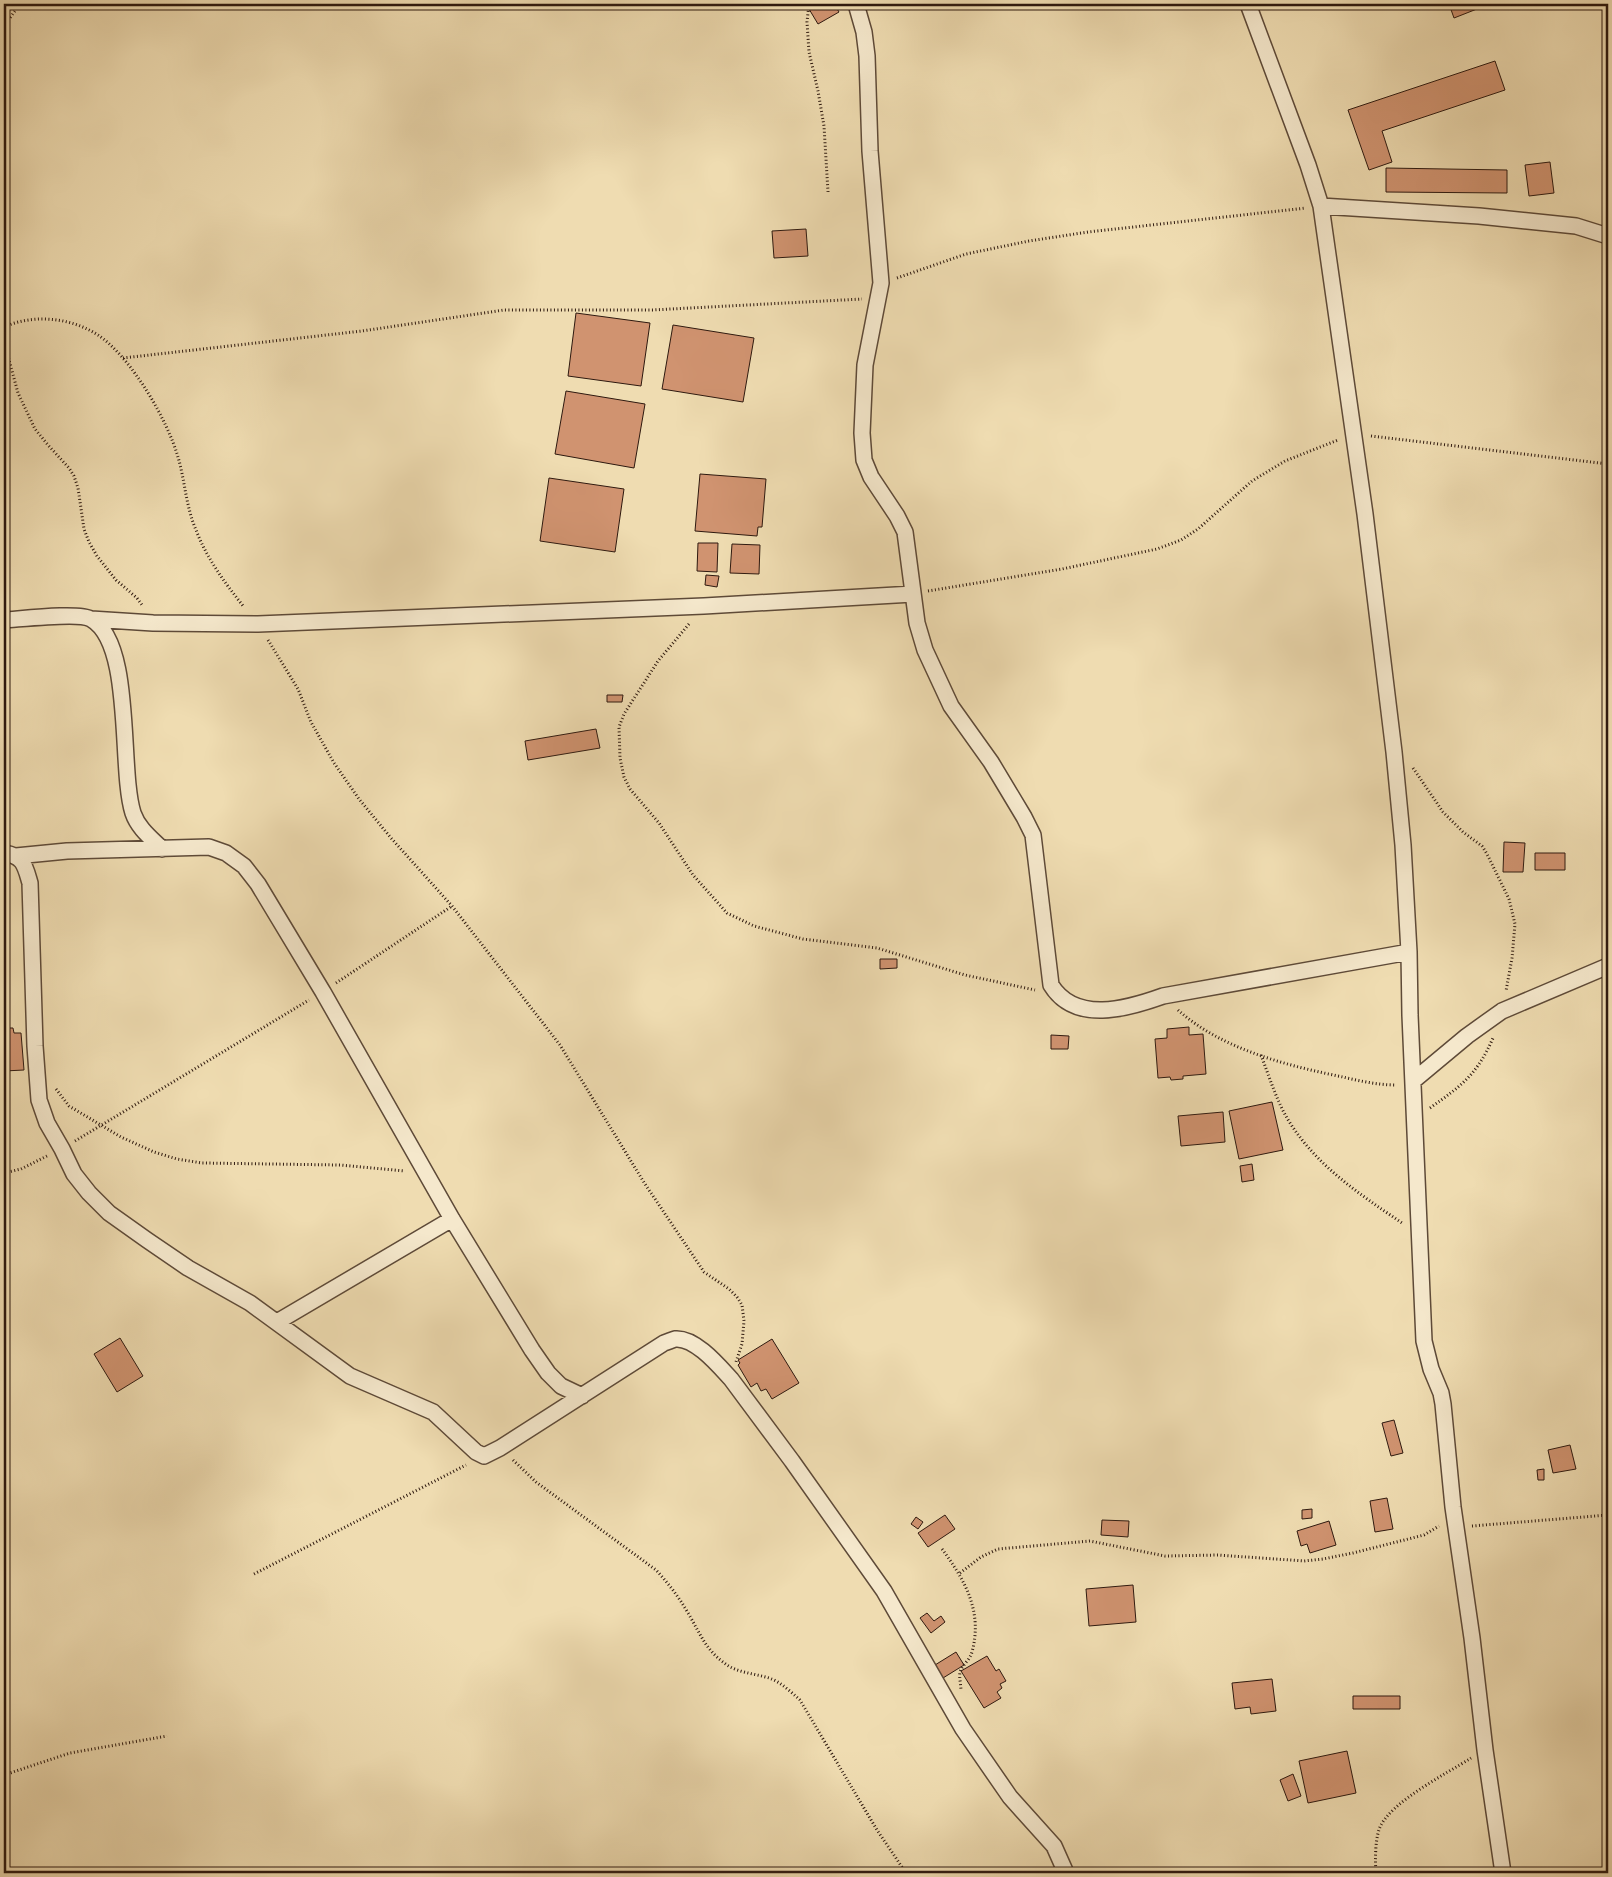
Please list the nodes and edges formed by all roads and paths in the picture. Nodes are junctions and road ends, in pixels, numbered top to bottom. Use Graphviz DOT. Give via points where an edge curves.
graph roads {
  1 [pos="20,4"];
  2 [pos="809,4"];
  3 [pos="856,4"];
  4 [pos="1248,4"];
  5 [pos="4,26"];
  6 [pos="828,192"];
  7 [pos="1321,206"];
  8 [pos="1608,236"];
  9 [pos="881,283"];
  10 [pos="878,298"];
  11 [pos="4,327"];
  12 [pos="4,341"];
  13 [pos="123,358"];
  14 [pos="1354,434"];
  15 [pos="1608,464"];
  16 [pos="913,594"];
  17 [pos="704,606"];
  18 [pos="91,619"];
  19 [pos="4,620"];
  20 [pos="153,623"];
  21 [pos="258,624"];
  22 [pos="1411,766"];
  23 [pos="162,849"];
  24 [pos="10,855"];
  25 [pos="452,906"];
  26 [pos="1409,952"];
  27 [pos="1608,966"];
  28 [pos="323,992"];
  29 [pos="1056,992"];
  30 [pos="1163,996"];
  31 [pos="1502,1011"];
  32 [pos="1261,1055"];
  33 [pos="1413,1081"];
  34 [pos="53,1084"];
  35 [pos="1415,1119"];
  36 [pos="100,1124"];
  37 [pos="62,1149"];
  38 [pos="4,1173"];
  39 [pos="426,1173"];
  40 [pos="452,1219"];
  41 [pos="1419,1234"];
  42 [pos="278,1322"];
  43 [pos="731,1379"];
  44 [pos="582,1396"];
  45 [pos="500,1448"];
  46 [pos="484,1456"];
  47 [pos="1453,1507"];
  48 [pos="1608,1515"];
  49 [pos="1457,1527"];
  50 [pos="942,1549"];
  51 [pos="960,1573"];
  52 [pos="254,1574"];
  53 [pos="962,1700"];
  54 [pos="167,1736"];
  55 [pos="1485,1750"];
  56 [pos="4,1775"];
  57 [pos="906,1873"];
  58 [pos="1066,1873"];
  59 [pos="1376,1873"];
  60 [pos="1503,1873"];
  1 -- 5 [label="path"];
  2 -- 6 [label="path" via="809,52 824,126"];
  3 -- 9 [label="street" via="868,56 870,151"];
  4 -- 7 [label="street"];
  7 -- 8 [label="street" via="1576,226"];
  7 -- 9 [label="path" via="1029,241 966,254"];
  7 -- 14 [label="street"];
  9 -- 10 [label="street"];
  10 -- 13 [label="path" via="652,310 504,310 362,331"];
  10 -- 16 [label="street" via="862,398 864,460 904,532"];
  11 -- 13 [label="path" via="35,318 55,319 98,335"];
  12 -- 20 [label="path" via="18,393 35,429 74,476 89,542 116,580 137,598"];
  13 -- 21 [label="path" via="165,422 178,457 195,529 209,559"];
  14 -- 15 [label="path"];
  14 -- 16 [label="path" via="1285,461 1252,481 1198,529 1157,549"];
  14 -- 26 [label="street" via="1394,752"];
  16 -- 17 [label="street"];
  16 -- 29 [label="street" via="925,650 951,706 991,762 1032,835 1051,985"];
  17 -- 21 [label="street"];
  17 -- 29 [label="path" via="658,661 632,699 619,726 618,741 624,777 630,789 659,823 693,875 727,913 754,926 803,939 877,948 965,976"];
  18 -- 19 [label="street" via="73,616"];
  18 -- 20 [label="street"];
  18 -- 23 [label="street" via="104,631 114,651 120,677 128,791 134,814 141,829"];
  20 -- 21 [label="street"];
  21 -- 25 [label="path" via="298,690 334,763 391,838"];
  22 -- 31 [label="path" via="1444,812 1482,846 1509,899 1515,924"];
  23 -- 24 [label="street" via="67,850"];
  23 -- 28 [label="street" via="214,848 244,866"];
  24 -- 37 [label="street" via="23,862 30,883 39,1100 47,1123"];
  25 -- 28 [label="path"];
  25 -- 43 [label="path" via="560,1045 645,1184 704,1272 729,1289 742,1305 742,1344"];
  26 -- 30 [label="street"];
  26 -- 33 [label="street"];
  27 -- 31 [label="street"];
  28 -- 36 [label="path"];
  28 -- 39 [label="street"];
  29 -- 30 [label="street" via="1071,1004 1092,1010 1130,1006"];
  30 -- 32 [label="path" via="1214,1036"];
  31 -- 33 [label="street"];
  31 -- 35 [label="path" via="1481,1063 1464,1084"];
  32 -- 33 [label="path" via="1362,1081 1388,1085"];
  32 -- 41 [label="path" via="1286,1117 1307,1148 1333,1173"];
  33 -- 35 [label="street"];
  34 -- 36 [label="path" via="70,1106"];
  35 -- 41 [label="street"];
  36 -- 37 [label="path"];
  36 -- 39 [label="path" via="127,1140 177,1159 202,1163 340,1165"];
  37 -- 38 [label="path" via="21,1169"];
  37 -- 42 [label="street" via="74,1174 109,1212 188,1268"];
  39 -- 40 [label="street"];
  40 -- 42 [label="street"];
  40 -- 44 [label="street" via="548,1373 561,1386"];
  41 -- 47 [label="street" via="1424,1341 1444,1404"];
  42 -- 46 [label="street" via="350,1376 433,1412"];
  43 -- 44 [label="street" via="693,1344 676,1339 664,1343"];
  43 -- 58 [label="street" via="884,1591 963,1729 1010,1797 1054,1846"];
  44 -- 45 [label="street"];
  45 -- 46 [label="street"];
  45 -- 57 [label="path" via="536,1482 656,1570 676,1593 700,1637 722,1662 735,1671 771,1679 800,1700"];
  46 -- 52 [label="path"];
  47 -- 49 [label="street"];
  47 -- 51 [label="path" via="1444,1522 1424,1535 1323,1559 1165,1556 1090,1541 998,1549"];
  48 -- 49 [label="path"];
  49 -- 55 [label="street"];
  50 -- 51 [label="path"];
  51 -- 53 [label="path" via="969,1592 976,1629 972,1653 960,1671"];
  54 -- 56 [label="path" via="70,1753"];
  55 -- 59 [label="path" via="1391,1811 1380,1828"];
  55 -- 60 [label="street"];
}
